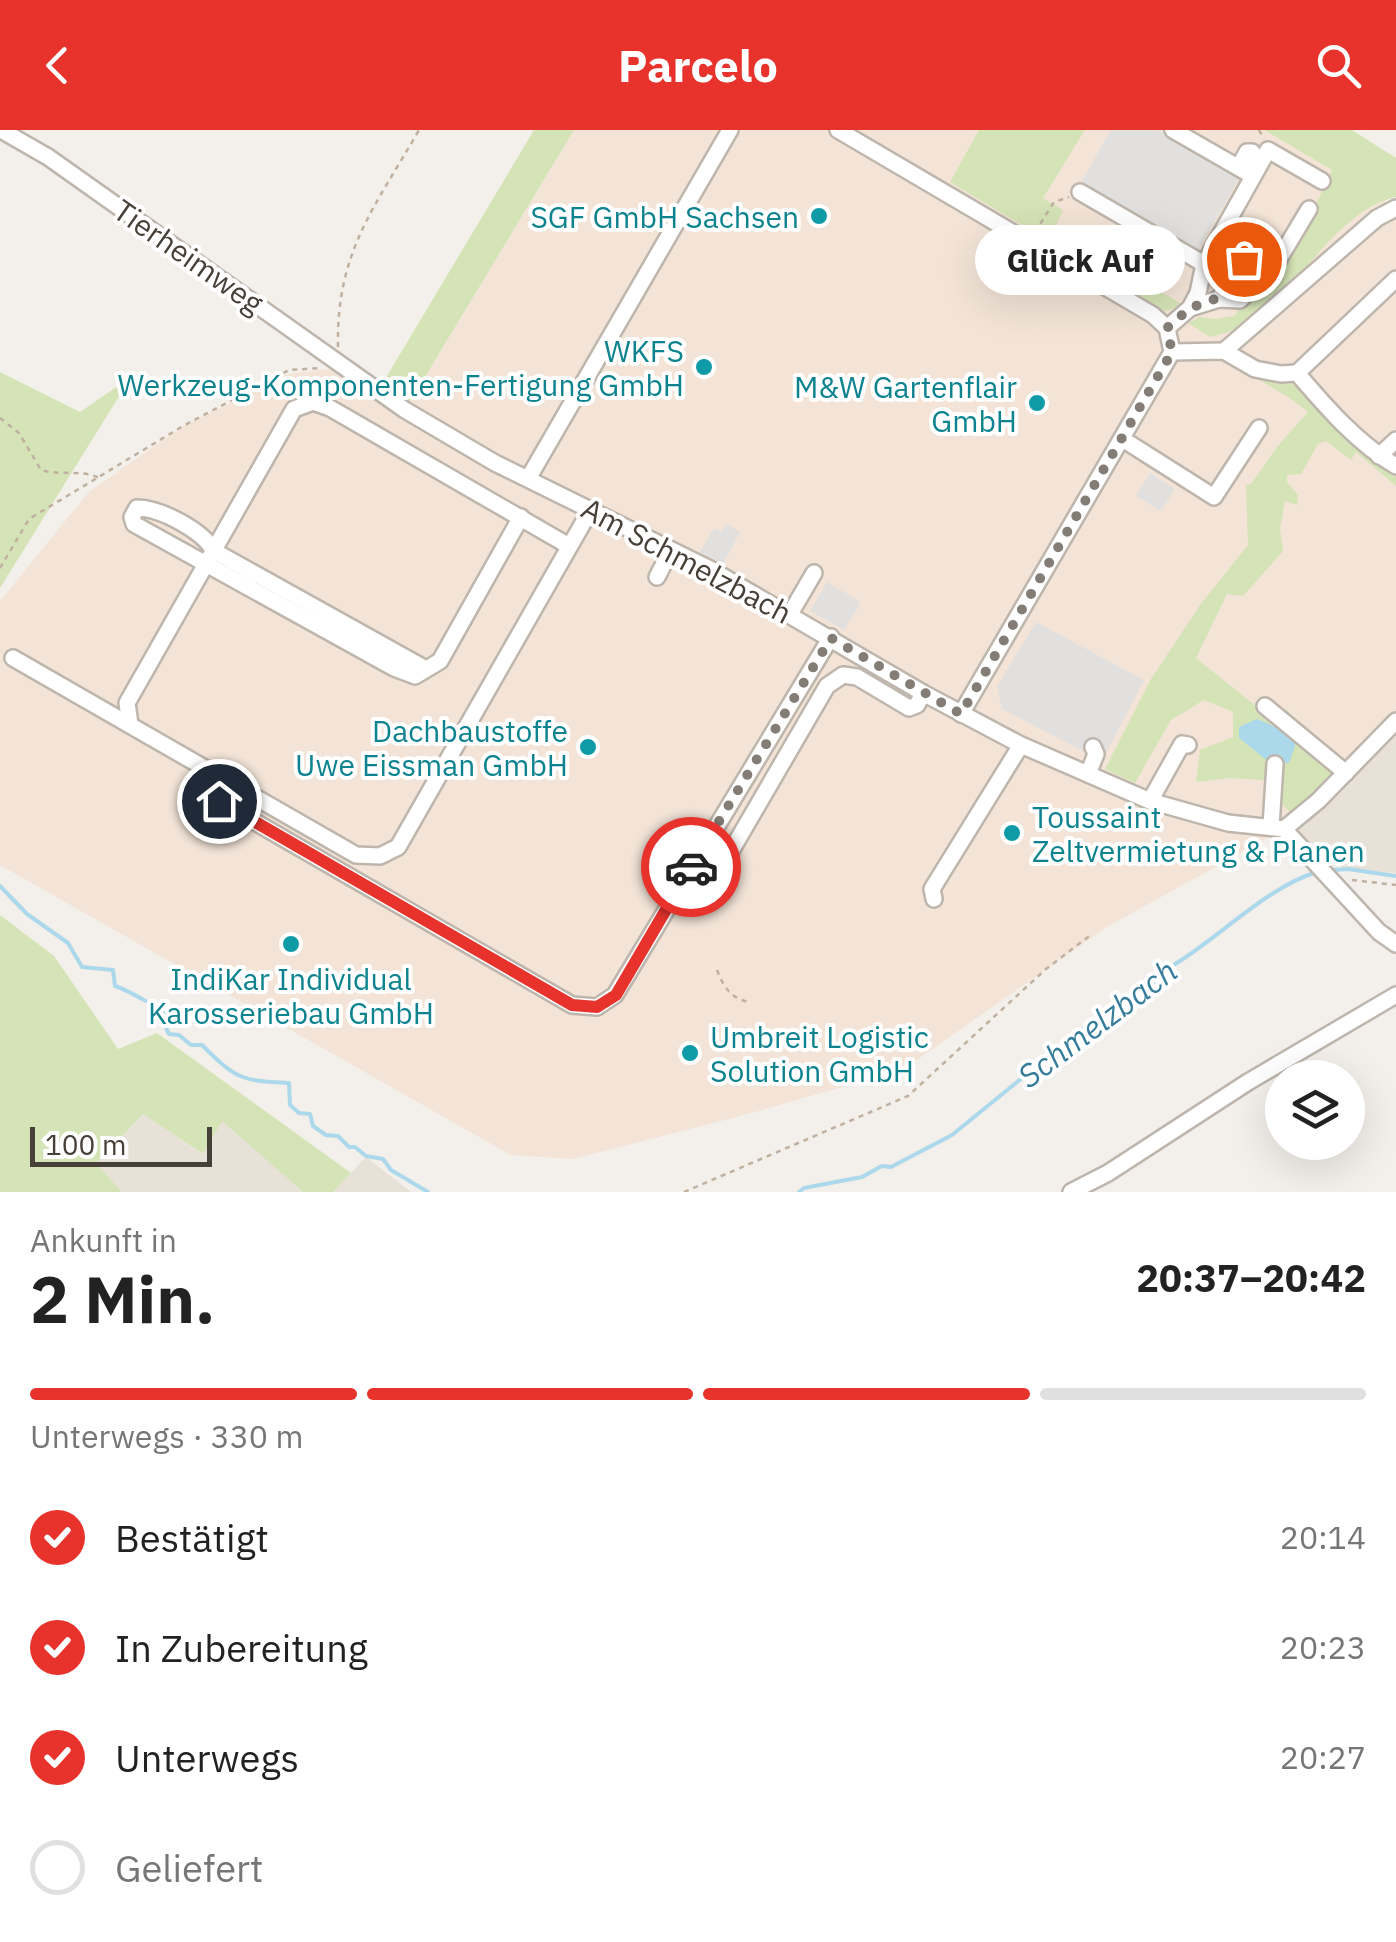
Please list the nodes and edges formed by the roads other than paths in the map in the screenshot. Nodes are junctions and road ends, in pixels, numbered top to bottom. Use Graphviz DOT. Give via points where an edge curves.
graph roads {
  1 [pos="1,130"];
  2 [pos="730,130"];
  3 [pos="838,130"];
  4 [pos="1173,130"];
  5 [pos="1253,176"];
  6 [pos="1322,181"];
  7 [pos="1080,192"];
  8 [pos="1396,208"];
  9 [pos="1309,209"];
  10 [pos="1012,232"];
  11 [pos="1216,242"];
  12 [pos="1002,250"];
  13 [pos="1204,264"];
  14 [pos="1396,279"];
  15 [pos="1218,298"];
  16 [pos="1190,308"];
  17 [pos="1167,328"];
  18 [pos="1172,352"];
  19 [pos="1224,352"];
  20 [pos="1297,373"];
  21 [pos="1259,428"];
  22 [pos="1124,440"];
  23 [pos="1396,440"];
  24 [pos="1379,456"];
  25 [pos="1396,466"];
  26 [pos="529,477"];
  27 [pos="592,509"];
  28 [pos="521,518"];
  29 [pos="570,546"];
  30 [pos="671,550"];
  31 [pos="210,558"];
  32 [pos="814,572"];
  33 [pos="657,577"];
  34 [pos="790,614"];
  35 [pos="831,638"];
  36 [pos="13,658"];
  37 [pos="923,693"];
  38 [pos="1265,706"];
  39 [pos="961,714"];
  40 [pos="1396,721"];
  41 [pos="130,724"];
  42 [pos="1021,745"];
  43 [pos="1188,745"];
  44 [pos="1093,747"];
  45 [pos="1275,764"];
  46 [pos="1346,773"];
  47 [pos="1088,774"];
  48 [pos="221,776"];
  49 [pos="1150,801"];
  50 [pos="1277,828"];
  51 [pos="720,870"];
  52 [pos="934,899"];
  53 [pos="1396,944"];
  54 [pos="1396,995"];
  55 [pos="1071,1192"];
  1 -- 26 [label="street, Tierheimweg" via="404,410"];
  2 -- 26 [label="street"];
  3 -- 10 [label="street"];
  4 -- 5 [label="street"];
  5 -- 6 [label="street" via="1268,150"];
  5 -- 11 [label="street"];
  7 -- 13 [label="street"];
  8 -- 19 [label="street"];
  9 -- 15 [label="street" via="1276,264 1240,300"];
  10 -- 12 [label="street"];
  10 -- 17 [label="street"];
  11 -- 13 [label="street"];
  11 -- 15 [label="street" via="1249,262"];
  13 -- 16 [label="street"];
  14 -- 20 [label="street"];
  15 -- 16 [label="street"];
  16 -- 17 [label="street"];
  17 -- 18 [label="street"];
  18 -- 19 [label="street"];
  18 -- 22 [label="street"];
  19 -- 20 [label="street" via="1254,369"];
  20 -- 24 [label="street"];
  21 -- 22 [label="street" via="1214,497"];
  22 -- 39 [label="street"];
  23 -- 24 [label="street"];
  24 -- 25 [label="street"];
  26 -- 27 [label="street, Am Schmelzbach"];
  27 -- 29 [label="street"];
  27 -- 30 [label="street, Am Schmelzbach"];
  28 -- 29 [label="street"];
  28 -- 31 [label="street" via="313,402 294,409"];
  28 -- 31 [label="street" via="440,661 415,676"];
  29 -- 48 [label="street" via="398,847 380,856 356,856"];
  30 -- 33 [label="street"];
  30 -- 34 [label="street, Am Schmelzbach" via="714,564"];
  31 -- 31 [label="street" via="208,540 150,508 136,508 134,524"];
  31 -- 41 [label="street" via="127,703"];
  32 -- 34 [label="street"];
  34 -- 35 [label="street, Am Schmelzbach"];
  35 -- 37 [label="street, Am Schmelzbach"];
  35 -- 48 [label="street" via="616,995 597,1007 572,1005 210,796"];
  36 -- 41 [label="street"];
  37 -- 39 [label="street, Am Schmelzbach"];
  37 -- 51 [label="street" via="910,708 858,677 843,674 827,686"];
  38 -- 46 [label="street"];
  39 -- 42 [label="street, Am Schmelzbach"];
  40 -- 46 [label="street"];
  41 -- 48 [label="street"];
  42 -- 47 [label="street, Am Schmelzbach"];
  42 -- 52 [label="street" via="932,889"];
  43 -- 49 [label="street" via="1182,744"];
  44 -- 47 [label="street"];
  45 -- 50 [label="street"];
  46 -- 50 [label="street"];
  47 -- 49 [label="street, Am Schmelzbach"];
  49 -- 50 [label="street, Am Schmelzbach" via="1228,823"];
  50 -- 53 [label="street"];
  54 -- 55 [label="street"];
}
